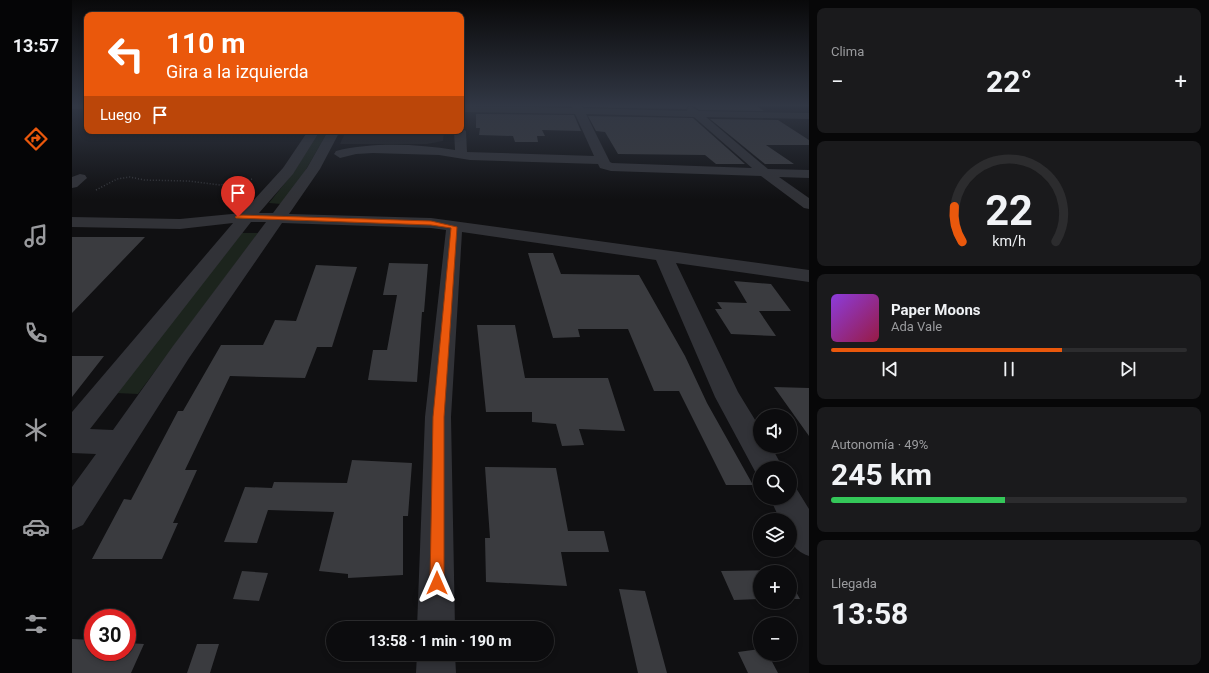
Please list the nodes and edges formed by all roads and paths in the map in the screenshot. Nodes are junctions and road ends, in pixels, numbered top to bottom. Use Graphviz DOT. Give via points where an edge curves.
graph roads {
  1 [pos="311,136"];
  2 [pos="331,136"];
  3 [pos="460,136"];
  4 [pos="591,136"];
  5 [pos="722,136"];
  6 [pos="340,154"];
  7 [pos="462,155"];
  8 [pos="602,160"];
  9 [pos="765,173"];
  10 [pos="809,174"];
  11 [pos="257,177"];
  12 [pos="72,178"];
  13 [pos="72,184"];
  14 [pos="95,191"];
  15 [pos="809,205"];
  16 [pos="248,217"];
  17 [pos="278,218"];
  18 [pos="72,222"];
  19 [pos="454,227"];
  20 [pos="663,255"];
  21 [pos="809,276"];
  22 [pos="72,432"];
  23 [pos="72,441"];
  24 [pos="121,442"];
  25 [pos="764,461"];
  26 [pos="789,505"];
  27 [pos="72,514"];
  28 [pos="809,540"];
  29 [pos="436,621"];
  30 [pos="436,661"];
  31 [pos="436,673"];
  1 -- 16 [label="street" via="288,172"];
  2 -- 17 [label="street" via="313,170"];
  3 -- 7 [label="street"];
  4 -- 8 [label="street"];
  5 -- 9 [label="street"];
  6 -- 7 [label="street" via="373,149 439,151"];
  7 -- 8 [label="street"];
  8 -- 9 [label="street" via="605,165 616,168"];
  9 -- 10 [label="street"];
  9 -- 15 [label="street"];
  11 -- 14 [label="path" via="220,185 130,177 117,179"];
  12 -- 13 [label="street" via="80,178"];
  16 -- 17 [label="street"];
  16 -- 18 [label="street" via="181,224"];
  16 -- 22 [label="street"];
  17 -- 19 [label="street" via="431,223"];
  17 -- 24 [label="street" via="190,339"];
  19 -- 20 [label="street"];
  19 -- 29 [label="street" via="438,417"];
  20 -- 21 [label="street"];
  20 -- 25 [label="street" via="728,397"];
  23 -- 24 [label="street"];
  24 -- 27 [label="street"];
  26 -- 28 [label="street"];
  30 -- 31 [label="street"];
}
